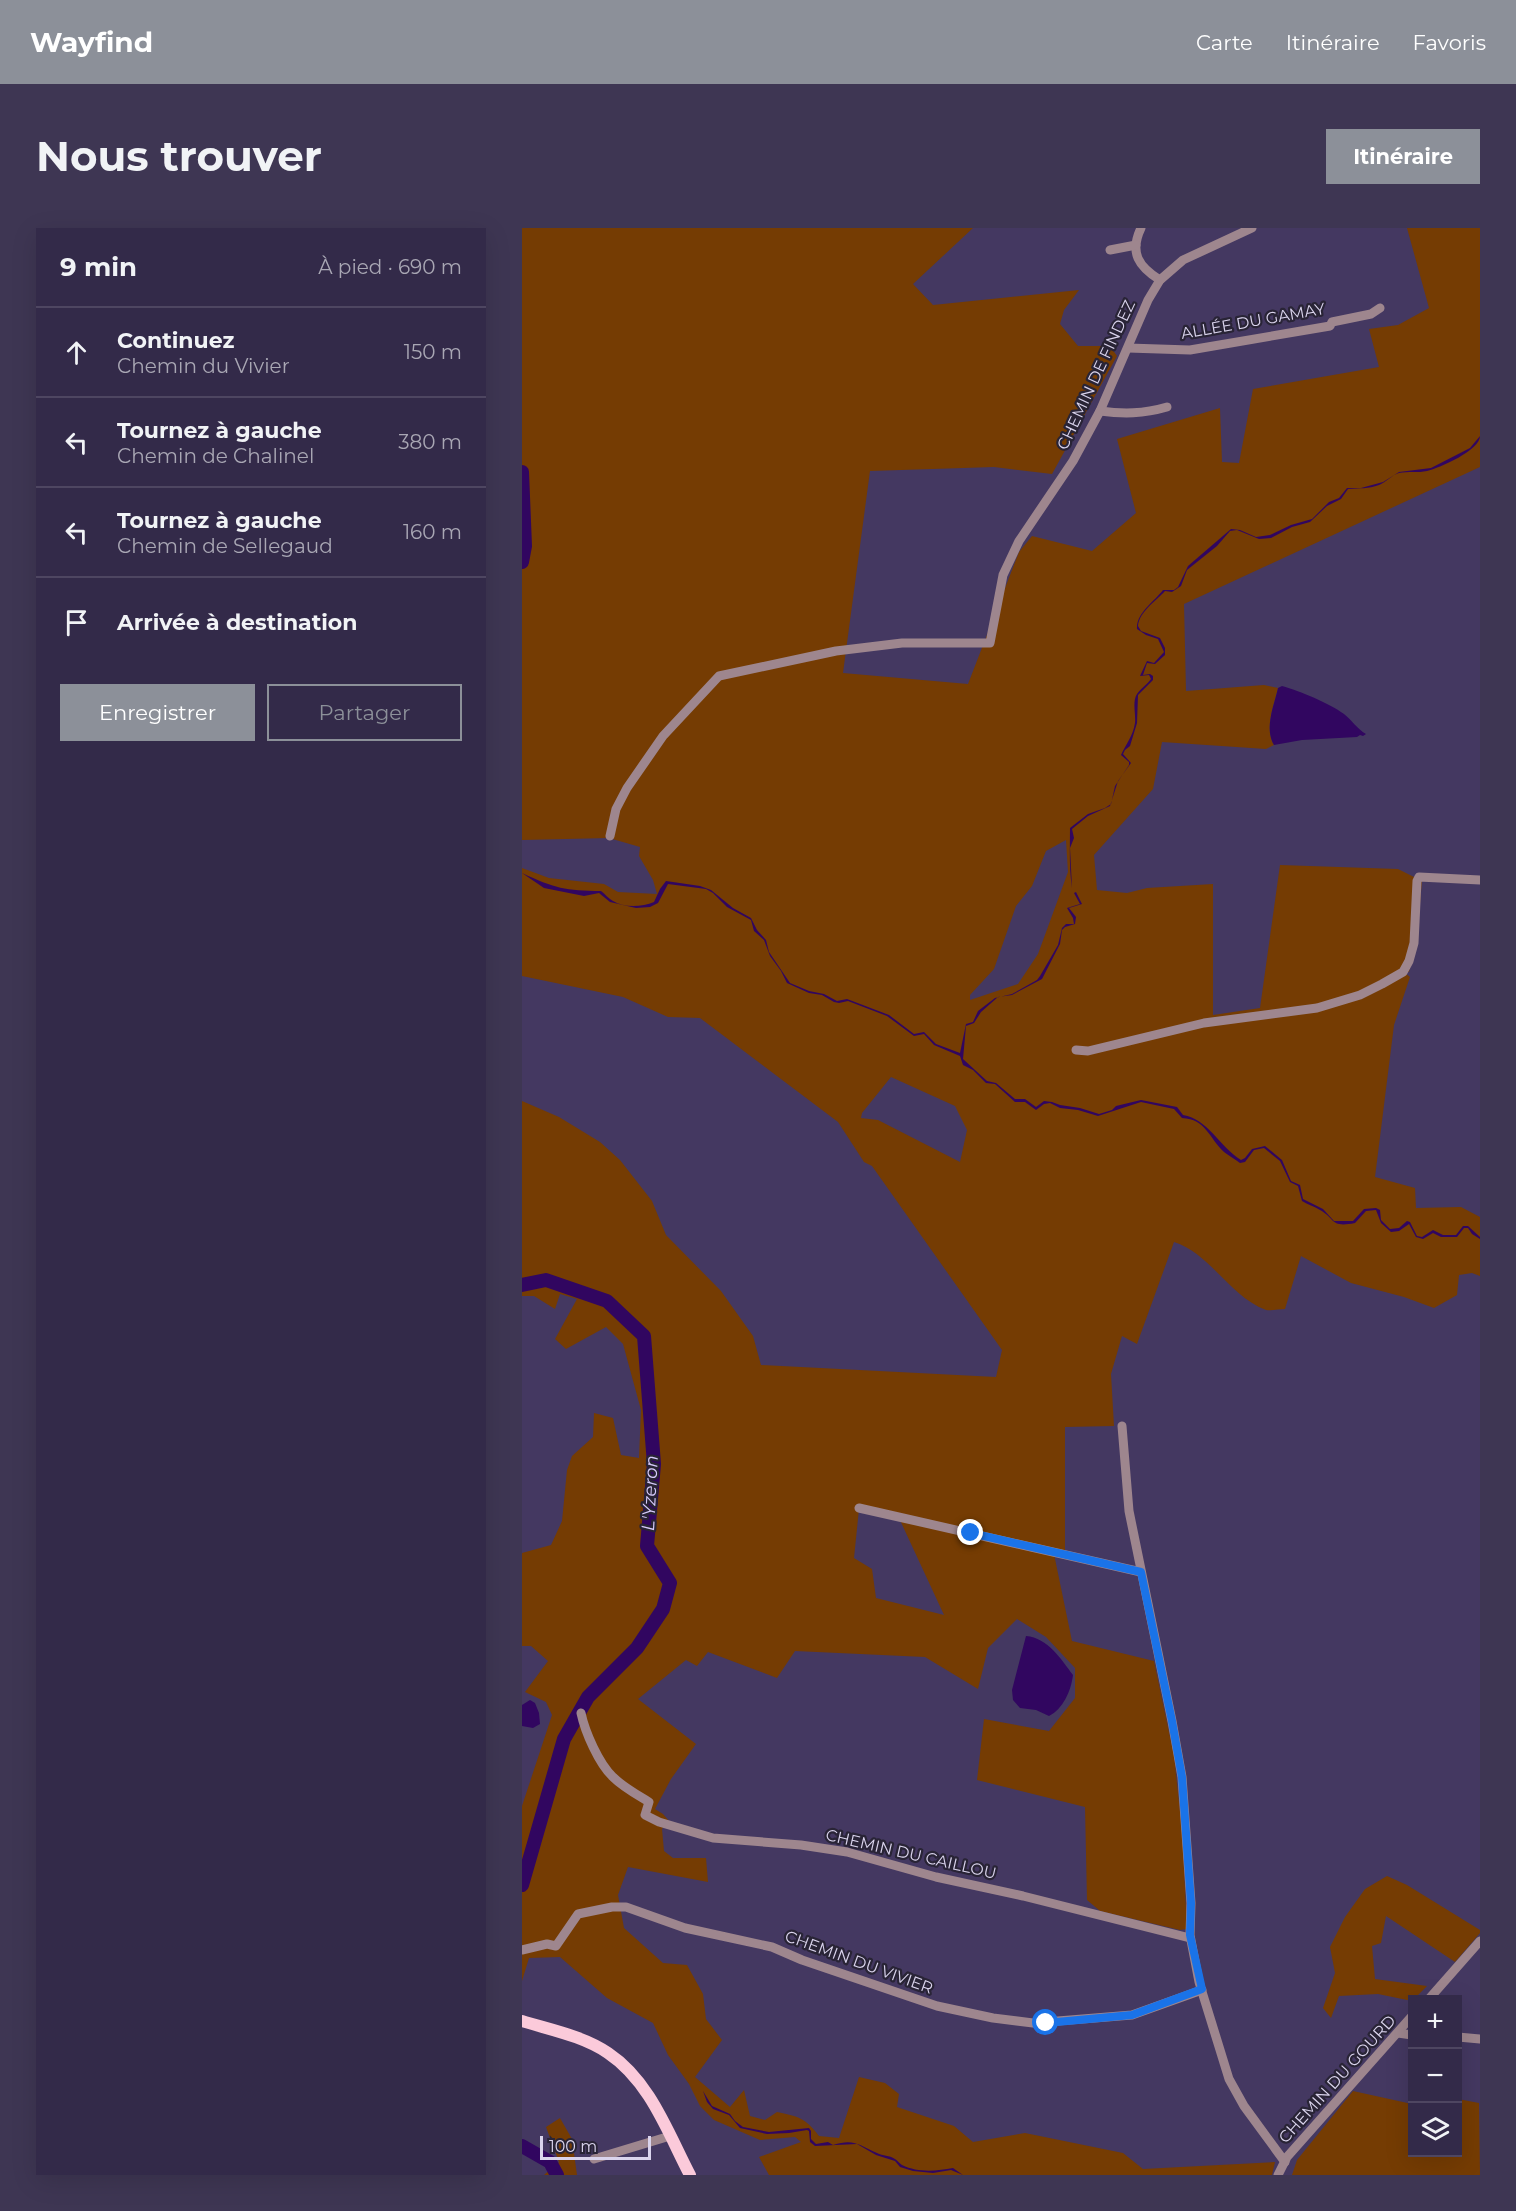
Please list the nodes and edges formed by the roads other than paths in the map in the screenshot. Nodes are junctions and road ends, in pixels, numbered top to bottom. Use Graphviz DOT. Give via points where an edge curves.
graph roads {
  1 [pos="1142,228"];
  2 [pos="1252,228"];
  3 [pos="1136,244"];
  4 [pos="1110,250"];
  5 [pos="1161,280"];
  6 [pos="1380,308"];
  7 [pos="1128,348"];
  8 [pos="1167,407"];
  9 [pos="1100,411"];
  10 [pos="610,836"];
  11 [pos="1480,880"];
  12 [pos="1076,1050"];
  13 [pos="1122,1426"];
  14 [pos="859,1509"];
  15 [pos="1141,1572"];
  16 [pos="581,1713"];
  17 [pos="1190,1938"];
  18 [pos="1480,1941"];
  19 [pos="522,1950"];
  20 [pos="1202,1989"];
  21 [pos="1432,1995"];
  22 [pos="522,2021"];
  23 [pos="1408,2022"];
  24 [pos="1398,2033"];
  25 [pos="1408,2034"];
  26 [pos="1462,2037"];
  27 [pos="1480,2039"];
  28 [pos="670,2136"];
  29 [pos="594,2159"];
  30 [pos="1282,2168"];
  31 [pos="690,2175"];
  1 -- 3 [label="street"];
  2 -- 5 [label="street, CHEMIN DE FINDEZ" via="1183,260"];
  3 -- 4 [label="street"];
  3 -- 5 [label="street" via="1140,264"];
  5 -- 7 [label="street, CHEMIN DE FINDEZ"];
  6 -- 7 [label="street, ALLÉE DU GAMAY" via="1371,314 1332,322 1330,326 1190,350"];
  7 -- 9 [label="street, CHEMIN DE FINDEZ"];
  8 -- 9 [label="street" via="1147,413"];
  9 -- 10 [label="street, CHEMIN DE FINDEZ" via="1073,461 1019,541 1003,574 990,643 902,644 836,651 719,676 663,736 627,788 616,809"];
  11 -- 12 [label="street" via="1419,877 1409,961 1403,972 1360,995 1317,1008 1204,1023 1088,1051"];
  13 -- 15 [label="street" via="1126,1488"];
  14 -- 15 [label="street"];
  15 -- 17 [label="street" via="1182,1777"];
  16 -- 17 [label="street, CHEMIN DU CAILLOU" via="606,1770 649,1802 645,1815 659,1822 713,1838 848,1852"];
  17 -- 20 [label="street"];
  18 -- 21 [label="street"];
  19 -- 20 [label="street, CHEMIN DU VIVIER" via="547,1944 556,1946 578,1914 626,1907 695,1930 772,1947 937,2006 993,2018 1046,2023 1132,2015"];
  20 -- 30 [label="street" via="1229,2079"];
  22 -- 28 [label="main road" via="583,2040 608,2053 640,2084"];
  23 -- 24 [label="street, CHEMIN DU GOURD"];
  24 -- 25 [label="street"];
  24 -- 30 [label="street, CHEMIN DU GOURD"];
  26 -- 27 [label="street"];
  28 -- 29 [label="street"];
  28 -- 31 [label="main road"];
}
